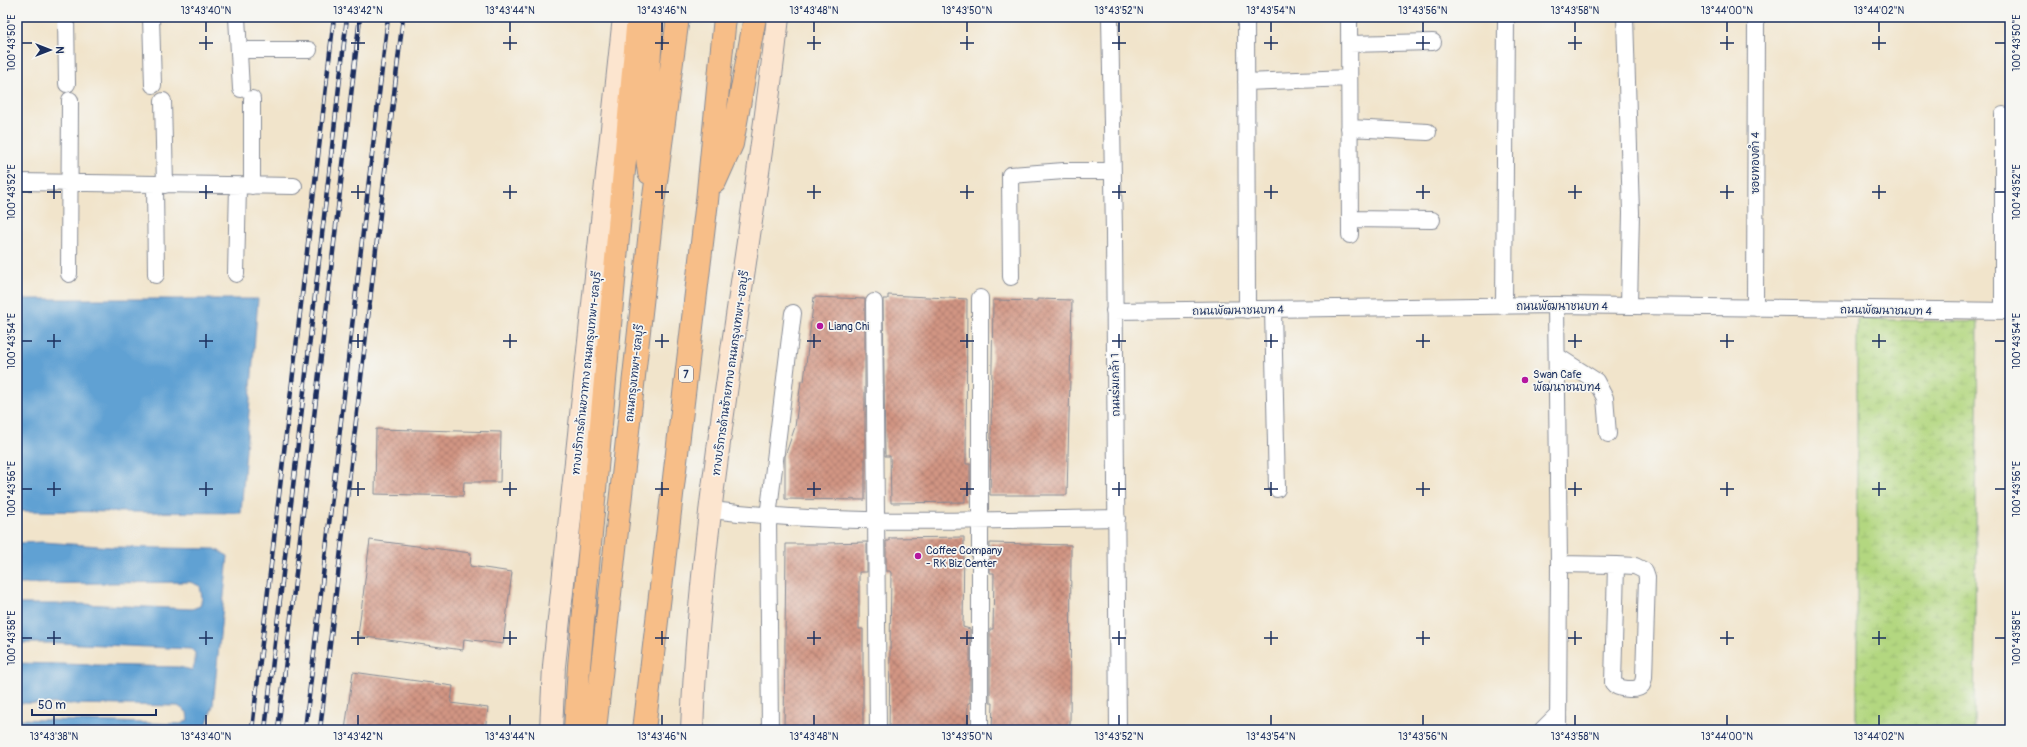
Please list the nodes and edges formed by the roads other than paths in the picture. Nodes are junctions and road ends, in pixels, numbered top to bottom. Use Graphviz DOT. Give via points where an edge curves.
graph roads {
  1 [pos="66,17"];
  2 [pos="151,17"];
  3 [pos="237,17"];
  4 [pos="624,17"];
  5 [pos="638,17"];
  6 [pos="653,17"];
  7 [pos="678,17"];
  8 [pos="725,17"];
  9 [pos="755,17"];
  10 [pos="778,17"];
  11 [pos="1110,17"];
  12 [pos="1246,17"];
  13 [pos="1349,17"];
  14 [pos="1506,17"];
  15 [pos="1626,17"];
  16 [pos="1756,17"];
  17 [pos="1433,42"];
  18 [pos="1349,44"];
  19 [pos="239,50"];
  20 [pos="309,50"];
  21 [pos="1349,78"];
  22 [pos="1246,82"];
  23 [pos="67,84"];
  24 [pos="153,85"];
  25 [pos="70,100"];
  26 [pos="163,101"];
  27 [pos="2004,115"];
  28 [pos="1349,128"];
  29 [pos="1428,132"];
  30 [pos="1112,171"];
  31 [pos="17,182"];
  32 [pos="70,184"];
  33 [pos="160,185"];
  34 [pos="245,186"];
  35 [pos="294,186"];
  36 [pos="707,201"];
  37 [pos="653,204"];
  38 [pos="1350,219"];
  39 [pos="1432,220"];
  40 [pos="1350,235"];
  41 [pos="69,274"];
  42 [pos="236,274"];
  43 [pos="156,275"];
  44 [pos="1011,277"];
  45 [pos="980,298"];
  46 [pos="874,302"];
  47 [pos="1556,305"];
  48 [pos="1504,306"];
  49 [pos="1630,306"];
  50 [pos="1755,308"];
  51 [pos="1273,309"];
  52 [pos="1247,310"];
  53 [pos="1114,311"];
  54 [pos="2007,311"];
  55 [pos="793,313"];
  56 [pos="1557,356"];
  57 [pos="1608,434"];
  58 [pos="1277,489"];
  59 [pos="711,510"];
  60 [pos="768,517"];
  61 [pos="1117,518"];
  62 [pos="980,519"];
  63 [pos="876,520"];
  64 [pos="1559,564"];
  65 [pos="1616,565"];
  66 [pos="1558,722"];
  67 [pos="551,730"];
  68 [pos="575,730"];
  69 [pos="595,730"];
  70 [pos="644,730"];
  71 [pos="692,730"];
  72 [pos="770,730"];
  73 [pos="878,730"];
  74 [pos="980,730"];
  75 [pos="1118,730"];
  76 [pos="1542,730"];
  1 -- 23 [label="street"];
  2 -- 24 [label="street"];
  3 -- 19 [label="street"];
  4 -- 67 [label="main road, ทางบริการด้านขวาทาง ถนนกรุงเทพฯ-ชลบุรี" via="554,666"];
  5 -- 68 [label="highway" via="587,571"];
  6 -- 37 [label="highway" via="644,134"];
  7 -- 37 [label="highway, ถนนกรุงเทพฯ-ชลบุรี"];
  8 -- 36 [label="highway, 7"];
  9 -- 36 [label="highway" via="732,144"];
  10 -- 59 [label="main road, ทางบริการด้านซ้ายทาง ถนนกรุงเทพฯ-ชลบุรี"];
  11 -- 30 [label="street, ถนนร่มเกล้า 1"];
  12 -- 22 [label="street"];
  13 -- 18 [label="street"];
  14 -- 48 [label="street"];
  15 -- 49 [label="street" via="1631,214"];
  16 -- 50 [label="street, ซอยทองคำ 4"];
  17 -- 18 [label="street"];
  18 -- 21 [label="street"];
  19 -- 20 [label="street"];
  19 -- 34 [label="street" via="246,94"];
  21 -- 22 [label="street"];
  21 -- 28 [label="street"];
  22 -- 52 [label="street"];
  25 -- 32 [label="street"];
  26 -- 33 [label="street"];
  27 -- 54 [label="street"];
  28 -- 29 [label="street"];
  28 -- 38 [label="street"];
  30 -- 44 [label="street" via="1010,175"];
  30 -- 53 [label="street, ถนนร่มเกล้า 1"];
  31 -- 32 [label="street"];
  32 -- 33 [label="street"];
  32 -- 41 [label="street"];
  33 -- 34 [label="street"];
  33 -- 43 [label="street"];
  34 -- 35 [label="street"];
  34 -- 42 [label="street"];
  36 -- 70 [label="highway, 7"];
  37 -- 69 [label="highway, ถนนกรุงเทพฯ-ชลบุรี"];
  38 -- 39 [label="street"];
  38 -- 40 [label="street"];
  45 -- 62 [label="street"];
  46 -- 63 [label="street"];
  47 -- 48 [label="street, ถนนพัฒนาชนบท 4"];
  47 -- 49 [label="street, ถนนพัฒนาชนบท 4"];
  47 -- 56 [label="street"];
  48 -- 51 [label="street, ถนนพัฒนาชนบท 4"];
  49 -- 50 [label="street, ถนนพัฒนาชนบท 4"];
  50 -- 54 [label="street, ถนนพัฒนาชนบท 4"];
  51 -- 52 [label="street, ถนนพัฒนาชนบท 4"];
  51 -- 58 [label="street"];
  52 -- 53 [label="street, ถนนพัฒนาชนบท 4"];
  53 -- 61 [label="street, ถนนร่มเกล้า 1"];
  55 -- 60 [label="street"];
  56 -- 57 [label="street" via="1596,381 1605,398"];
  56 -- 64 [label="street"];
  59 -- 60 [label="street"];
  59 -- 71 [label="main road, ทางบริการด้านซ้ายทาง ถนนกรุงเทพฯ-ชลบุรี"];
  60 -- 63 [label="street"];
  60 -- 72 [label="street"];
  61 -- 62 [label="street"];
  61 -- 75 [label="street, ถนนร่มเกล้า 1"];
  62 -- 63 [label="street"];
  62 -- 74 [label="street"];
  63 -- 73 [label="street"];
  64 -- 65 [label="street"];
  64 -- 66 [label="street"];
  65 -- 65 [label="street" via="1641,568 1645,570 1647,577 1644,678 1642,685 1635,689 1620,688 1613,683"];
  66 -- 76 [label="street"];
}
